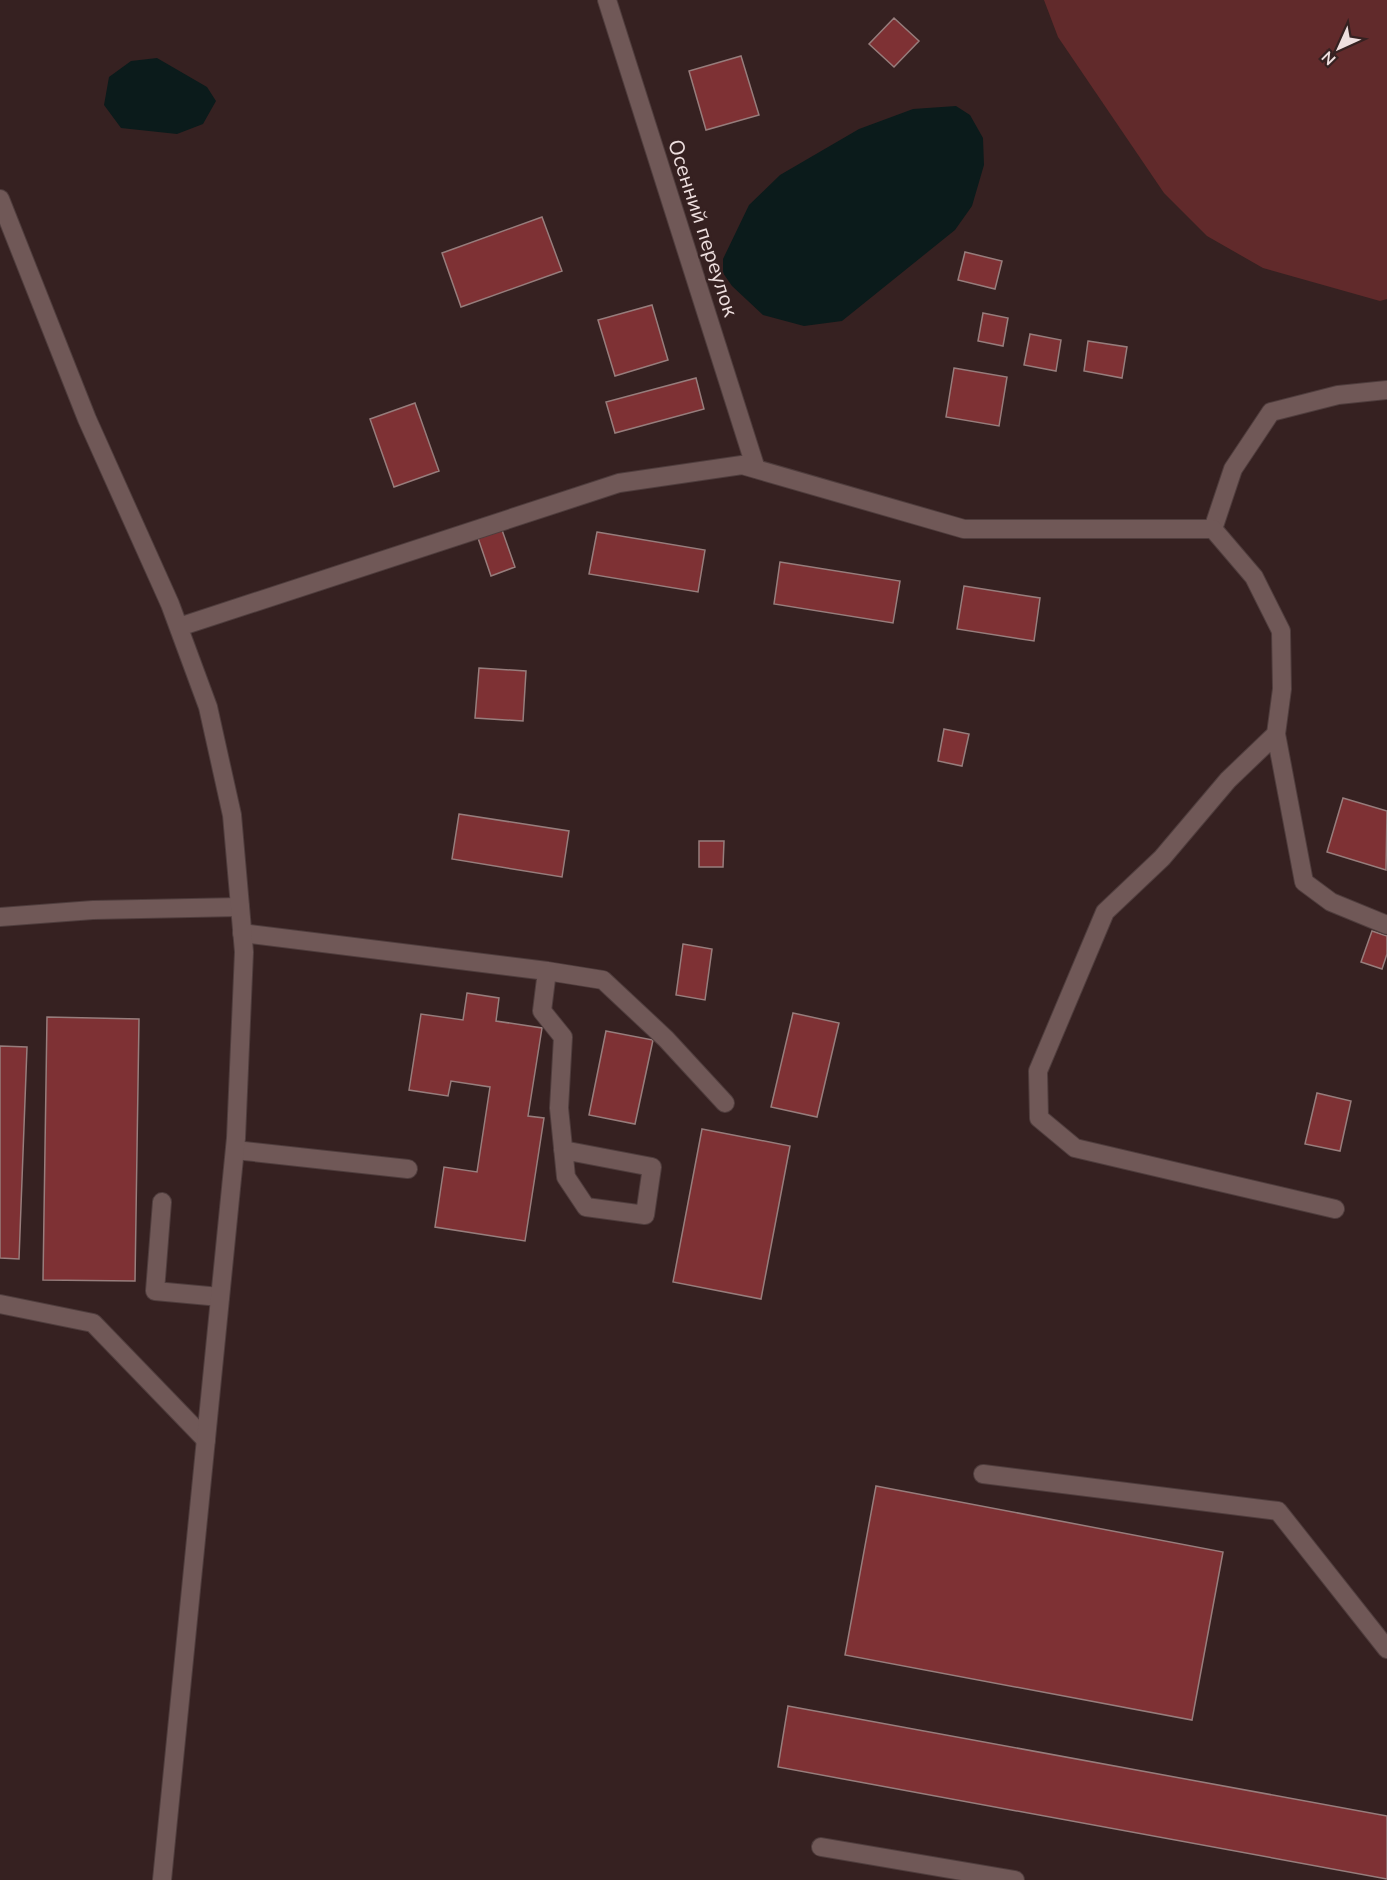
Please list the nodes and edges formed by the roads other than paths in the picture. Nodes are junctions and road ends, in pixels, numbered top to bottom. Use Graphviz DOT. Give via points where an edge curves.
graph roads {
  1 [pos="607,0"];
  2 [pos="0,199"];
  3 [pos="1387,390"];
  4 [pos="756,469"];
  5 [pos="1213,529"];
  6 [pos="179,627"];
  7 [pos="1276,734"];
  8 [pos="240,907"];
  9 [pos="0,916"];
  10 [pos="1387,925"];
  11 [pos="242,933"];
  12 [pos="547,971"];
  13 [pos="725,1103"];
  14 [pos="235,1150"];
  15 [pos="563,1150"];
  16 [pos="408,1169"];
  17 [pos="162,1202"];
  18 [pos="1335,1209"];
  19 [pos="220,1297"];
  20 [pos="0,1304"];
  21 [pos="206,1440"];
  22 [pos="983,1474"];
  23 [pos="1387,1649"];
  24 [pos="821,1847"];
  25 [pos="162,1880"];
  26 [pos="1015,1880"];
  1 -- 4 [label="street, Осенний переулок"];
  2 -- 6 [label="street" via="87,419"];
  3 -- 5 [label="street" via="1338,395 1271,412 1233,469"];
  4 -- 5 [label="street" via="964,529"];
  4 -- 6 [label="street" via="742,465 619,483"];
  5 -- 7 [label="street" via="1254,577 1281,631 1282,689"];
  6 -- 8 [label="street" via="208,707 232,815"];
  7 -- 10 [label="street" via="1304,882 1331,902"];
  7 -- 18 [label="street" via="1228,780 1162,858 1105,912 1038,1071 1039,1118 1075,1148"];
  8 -- 9 [label="street"];
  8 -- 11 [label="street"];
  11 -- 12 [label="street"];
  11 -- 14 [label="street"];
  12 -- 13 [label="street" via="603,980 666,1039"];
  12 -- 15 [label="street" via="542,1011 563,1037 559,1108"];
  14 -- 16 [label="street"];
  14 -- 19 [label="street"];
  15 -- 15 [label="street" via="566,1178 586,1207 645,1215 652,1167"];
  17 -- 19 [label="street" via="155,1291"];
  19 -- 21 [label="street"];
  20 -- 21 [label="street" via="93,1323"];
  21 -- 25 [label="street"];
  22 -- 23 [label="street" via="1278,1511"];
  24 -- 26 [label="street"];
}
